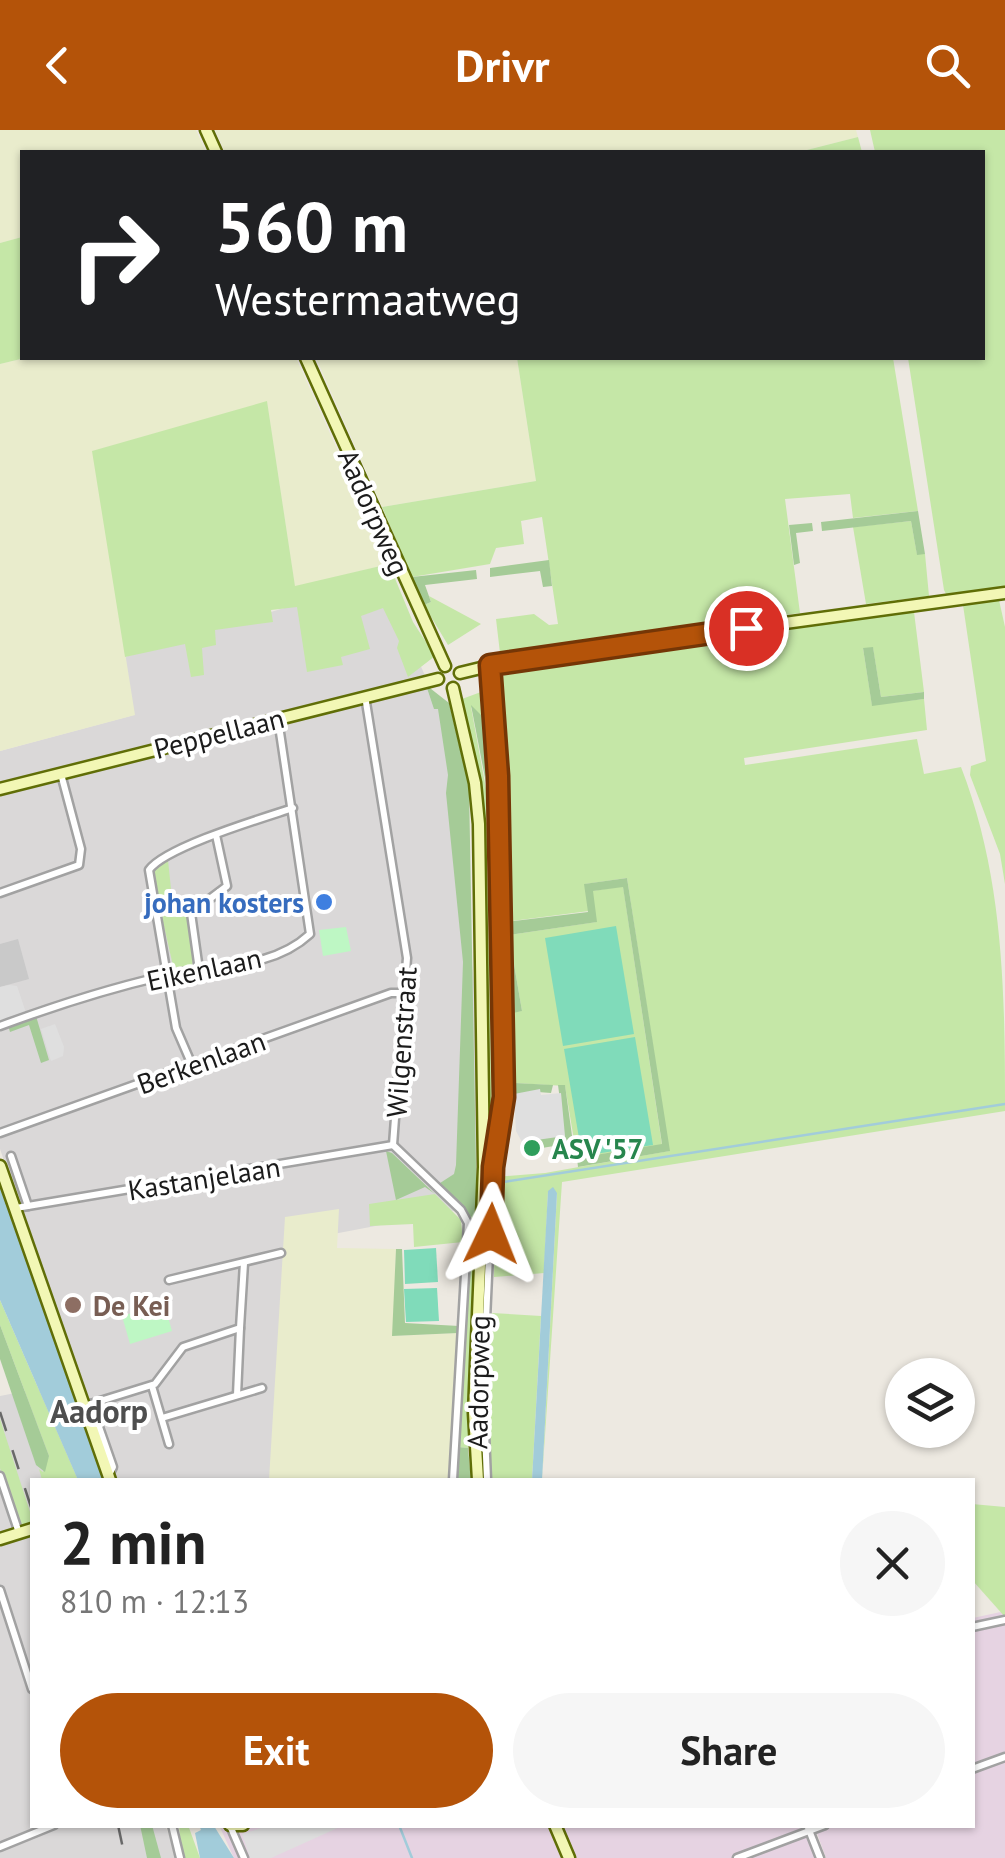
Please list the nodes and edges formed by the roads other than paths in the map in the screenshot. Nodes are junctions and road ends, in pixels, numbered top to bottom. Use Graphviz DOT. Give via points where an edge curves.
graph roads {
  1 [pos="307,360"];
  2 [pos="1005,592"];
  3 [pos="490,665"];
  4 [pos="445,666"];
  5 [pos="460,673"];
  6 [pos="438,679"];
  7 [pos="453,688"];
  8 [pos="365,694"];
  9 [pos="278,717"];
  10 [pos="61,773"];
  11 [pos="0,790"];
  12 [pos="293,808"];
  13 [pos="216,835"];
  14 [pos="0,893"];
  15 [pos="199,970"];
  16 [pos="166,975"];
  17 [pos="402,993"];
  18 [pos="0,1026"];
  19 [pos="192,1065"];
  20 [pos="0,1133"];
  21 [pos="392,1146"];
  22 [pos="11,1156"];
  23 [pos="0,1166"];
  24 [pos="28,1206"];
  25 [pos="14,1208"];
  26 [pos="281,1253"];
  27 [pos="244,1262"];
  28 [pos="169,1280"];
  29 [pos="240,1328"];
  30 [pos="152,1386"];
  31 [pos="262,1388"];
  32 [pos="237,1395"];
  33 [pos="88,1405"];
  34 [pos="162,1418"];
  35 [pos="169,1444"];
  36 [pos="0,1476"];
  37 [pos="110,1478"];
  38 [pos="454,1478"];
  39 [pos="478,1478"];
  40 [pos="487,1478"];
  41 [pos="30,1529"];
  42 [pos="19,1532"];
  43 [pos="0,1539"];
  44 [pos="0,1590"];
  45 [pos="1005,1620"];
  46 [pos="975,1626"];
  47 [pos="30,1683"];
  48 [pos="1005,1757"];
  49 [pos="975,1768"];
  50 [pos="47,1828"];
  51 [pos="173,1828"];
  52 [pos="236,1828"];
  53 [pos="556,1828"];
  54 [pos="808,1828"];
  55 [pos="0,1847"];
  56 [pos="563,1857"];
  57 [pos="180,1858"];
  58 [pos="244,1858"];
  59 [pos="737,1858"];
  60 [pos="820,1858"];
  1 -- 4 [label="street, Aadorpweg"];
  2 -- 3 [label="street"];
  3 -- 5 [label="street"];
  3 -- 40 [label="street" via="504,1097 493,1167 482,1385"];
  4 -- 5 [label="street"];
  4 -- 6 [label="street"];
  5 -- 7 [label="street"];
  6 -- 7 [label="street"];
  6 -- 8 [label="street, Peppellaan"];
  7 -- 39 [label="street, Aadorpweg" via="480,837 484,1166 474,1413"];
  8 -- 9 [label="street, Peppellaan"];
  8 -- 17 [label="street, Wilgenstraat" via="408,958"];
  9 -- 10 [label="street, Peppellaan"];
  9 -- 12 [label="street, Eikenlaan"];
  10 -- 11 [label="street, Peppellaan"];
  10 -- 14 [label="street" via="80,865"];
  12 -- 13 [label="street"];
  12 -- 15 [label="street, Eikenlaan" via="310,934 257,962"];
  13 -- 15 [label="street" via="228,878 190,913"];
  13 -- 16 [label="street" via="149,870"];
  15 -- 16 [label="street, Eikenlaan"];
  16 -- 18 [label="street, Eikenlaan" via="59,1002"];
  16 -- 19 [label="street" via="176,1028"];
  17 -- 19 [label="street, Berkenlaan"];
  17 -- 21 [label="street, Wilgenstraat"];
  19 -- 20 [label="street, Berkenlaan"];
  21 -- 24 [label="street, Kastanjelaan"];
  21 -- 38 [label="street, Wilgenstraat" via="464,1214"];
  22 -- 24 [label="street"];
  23 -- 25 [label="street"];
  24 -- 25 [label="street, Kastanjelaan"];
  25 -- 33 [label="street"];
  26 -- 27 [label="street"];
  27 -- 28 [label="street"];
  27 -- 29 [label="street"];
  29 -- 30 [label="street" via="183,1347"];
  29 -- 32 [label="street"];
  30 -- 33 [label="street"];
  30 -- 34 [label="street"];
  31 -- 32 [label="street"];
  32 -- 34 [label="street"];
  33 -- 37 [label="street"];
  34 -- 35 [label="street"];
  36 -- 42 [label="street"];
  41 -- 42 [label="street"];
  42 -- 43 [label="street"];
  44 -- 47 [label="street"];
  45 -- 46 [label="street"];
  48 -- 49 [label="street"];
  50 -- 55 [label="street"];
  51 -- 57 [label="street"];
  52 -- 58 [label="street"];
  53 -- 56 [label="street"];
  54 -- 59 [label="street"];
  54 -- 60 [label="street"];
}
